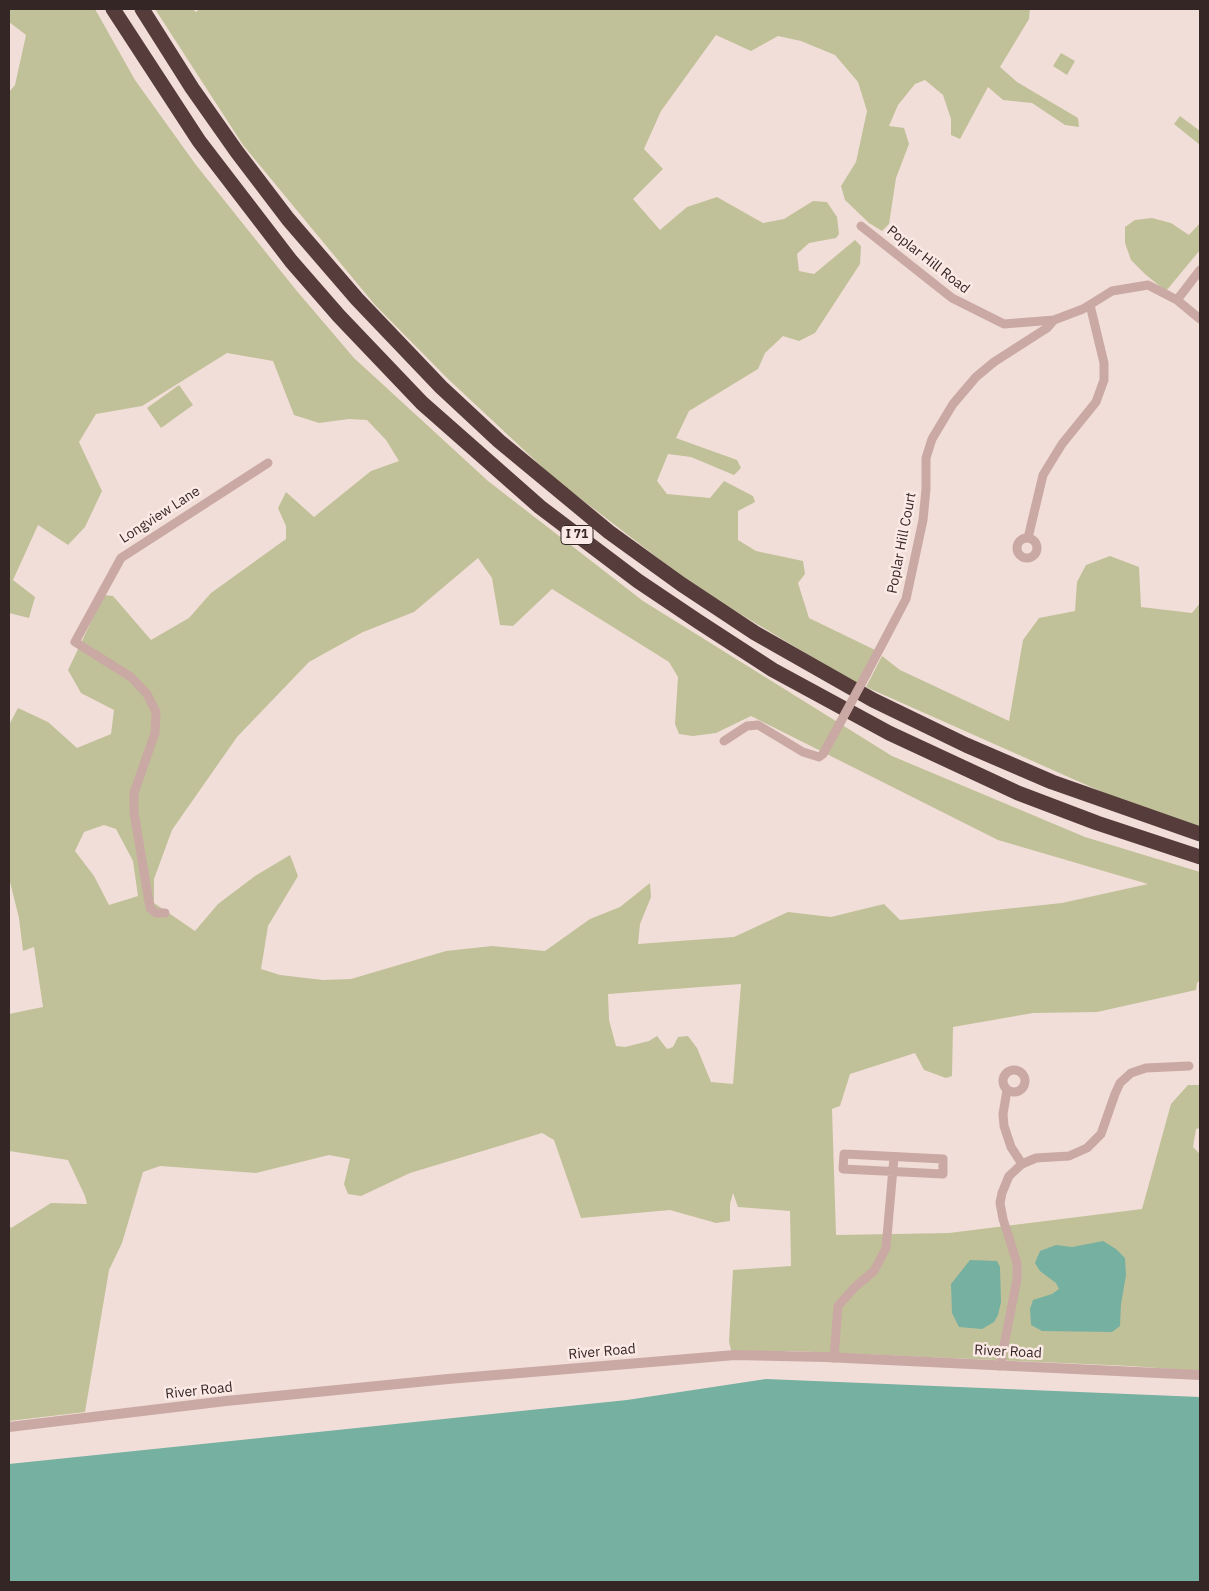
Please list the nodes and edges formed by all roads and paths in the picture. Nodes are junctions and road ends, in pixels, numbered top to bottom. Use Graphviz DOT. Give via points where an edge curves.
graph roads {
  1 [pos="113,9"];
  2 [pos="142,9"];
  3 [pos="860,226"];
  4 [pos="1200,270"];
  5 [pos="1177,300"];
  6 [pos="1090,305"];
  7 [pos="1200,319"];
  8 [pos="1054,320"];
  9 [pos="268,463"];
  10 [pos="1028,538"];
  11 [pos="724,740"];
  12 [pos="1200,834"];
  13 [pos="1200,858"];
  14 [pos="165,913"];
  15 [pos="1189,1066"];
  16 [pos="1007,1090"];
  17 [pos="894,1157"];
  18 [pos="1022,1164"];
  19 [pos="893,1171"];
  20 [pos="834,1358"];
  21 [pos="1000,1366"];
  22 [pos="1200,1375"];
  23 [pos="9,1427"];
  1 -- 13 [label="highway, I 71" via="199,141 297,268 422,403 548,513 706,628 888,733 1025,796"];
  2 -- 12 [label="highway, I 71" via="236,152 357,300 441,387 499,441 609,532 755,633 890,709 1052,782"];
  3 -- 8 [label="street, Poplar Hill Road" via="952,298 971,309 1004,324"];
  4 -- 5 [label="street"];
  5 -- 6 [label="street, Poplar Hill Road" via="1148,285 1112,291"];
  5 -- 7 [label="street, Poplar Hill Road"];
  6 -- 8 [label="street, Poplar Hill Road"];
  6 -- 10 [label="street" via="1104,363 1104,380 1096,402 1046,469"];
  8 -- 11 [label="street, Poplar Hill Court, bridge" via="976,377 953,404 932,439 926,458 924,513 906,599 823,754 819,757 803,752 758,725 748,726"];
  9 -- 14 [label="street, Longview Lane" via="121,558 75,642 130,677 147,694 156,712 155,733 134,793 134,812 150,908 156,913"];
  15 -- 18 [label="street" via="1146,1068 1130,1074 1120,1083 1101,1134 1087,1148 1069,1156 1036,1158"];
  16 -- 18 [label="street" via="1004,1126 1011,1147"];
  17 -- 19 [label="street"];
  17 -- 19 [label="street" via="943,1159 943,1174"];
  17 -- 19 [label="street" via="844,1154 843,1168"];
  18 -- 21 [label="street" via="1005,1183 1000,1203 1017,1263"];
  19 -- 20 [label="street" via="886,1248 874,1271 838,1306"];
  20 -- 21 [label="street, River Road"];
  20 -- 23 [label="street, River Road" via="735,1355 600,1365 226,1401"];
  21 -- 22 [label="street, River Road"];
}
